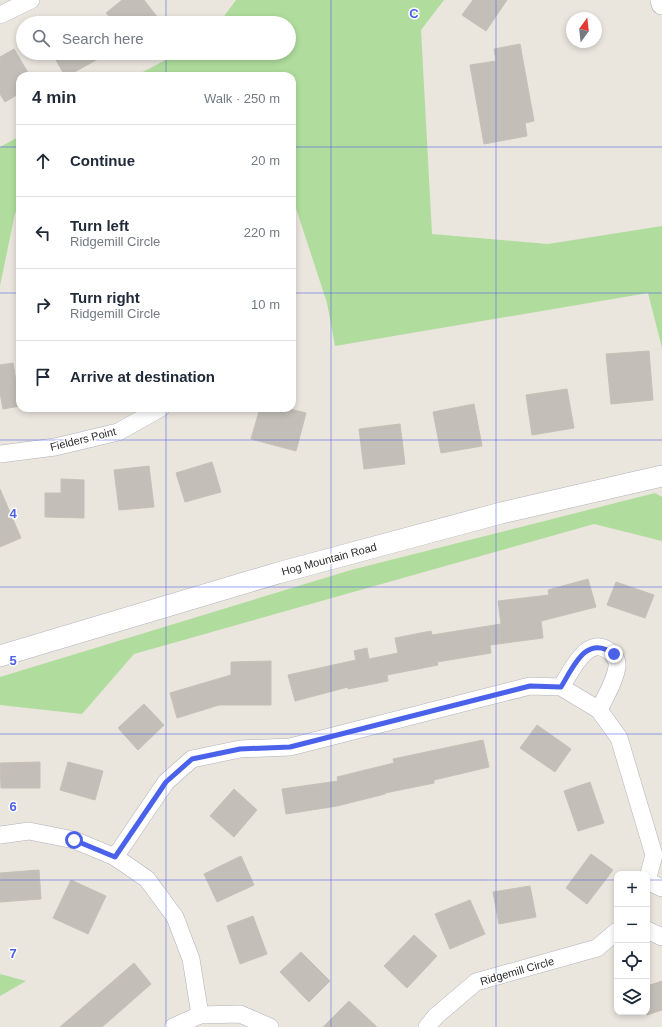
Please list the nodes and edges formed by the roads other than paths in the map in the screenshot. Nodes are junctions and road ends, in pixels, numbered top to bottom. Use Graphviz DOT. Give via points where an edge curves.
graph roads {
  1 [pos="30,0"];
  2 [pos="661,0"];
  3 [pos="662,4"];
  4 [pos="0,15"];
  5 [pos="154,412"];
  6 [pos="0,454"];
  7 [pos="662,476"];
  8 [pos="0,656"];
  9 [pos="561,687"];
  10 [pos="599,710"];
  11 [pos="0,835"];
  12 [pos="115,857"];
  13 [pos="650,871"];
  14 [pos="650,882"];
  15 [pos="662,888"];
  16 [pos="650,931"];
  17 [pos="614,934"];
  18 [pos="662,937"];
  19 [pos="200,1016"];
  20 [pos="173,1027"];
  21 [pos="270,1027"];
  22 [pos="427,1027"];
  1 -- 4 [label="street"];
  2 -- 3 [label="street"];
  5 -- 6 [label="street, Fielders Point" via="118,432 55,448"];
  7 -- 8 [label="street, Hog Mountain Road" via="501,513 294,568"];
  9 -- 10 [label="street"];
  9 -- 10 [label="street" via="586,650 595,647 605,648 614,654 618,665 616,675"];
  9 -- 12 [label="street" via="530,686 290,747 240,749 192,759 166,782"];
  10 -- 13 [label="street" via="619,738 654,855"];
  11 -- 12 [label="street" via="29,831 74,840"];
  12 -- 19 [label="street" via="148,879 175,917 191,959"];
  14 -- 15 [label="street"];
  16 -- 18 [label="street"];
  17 -- 22 [label="street, Ridgemill Circle" via="597,948 476,982 436,1016"];
  19 -- 20 [label="street"];
  19 -- 21 [label="street" via="240,1014"];
}
